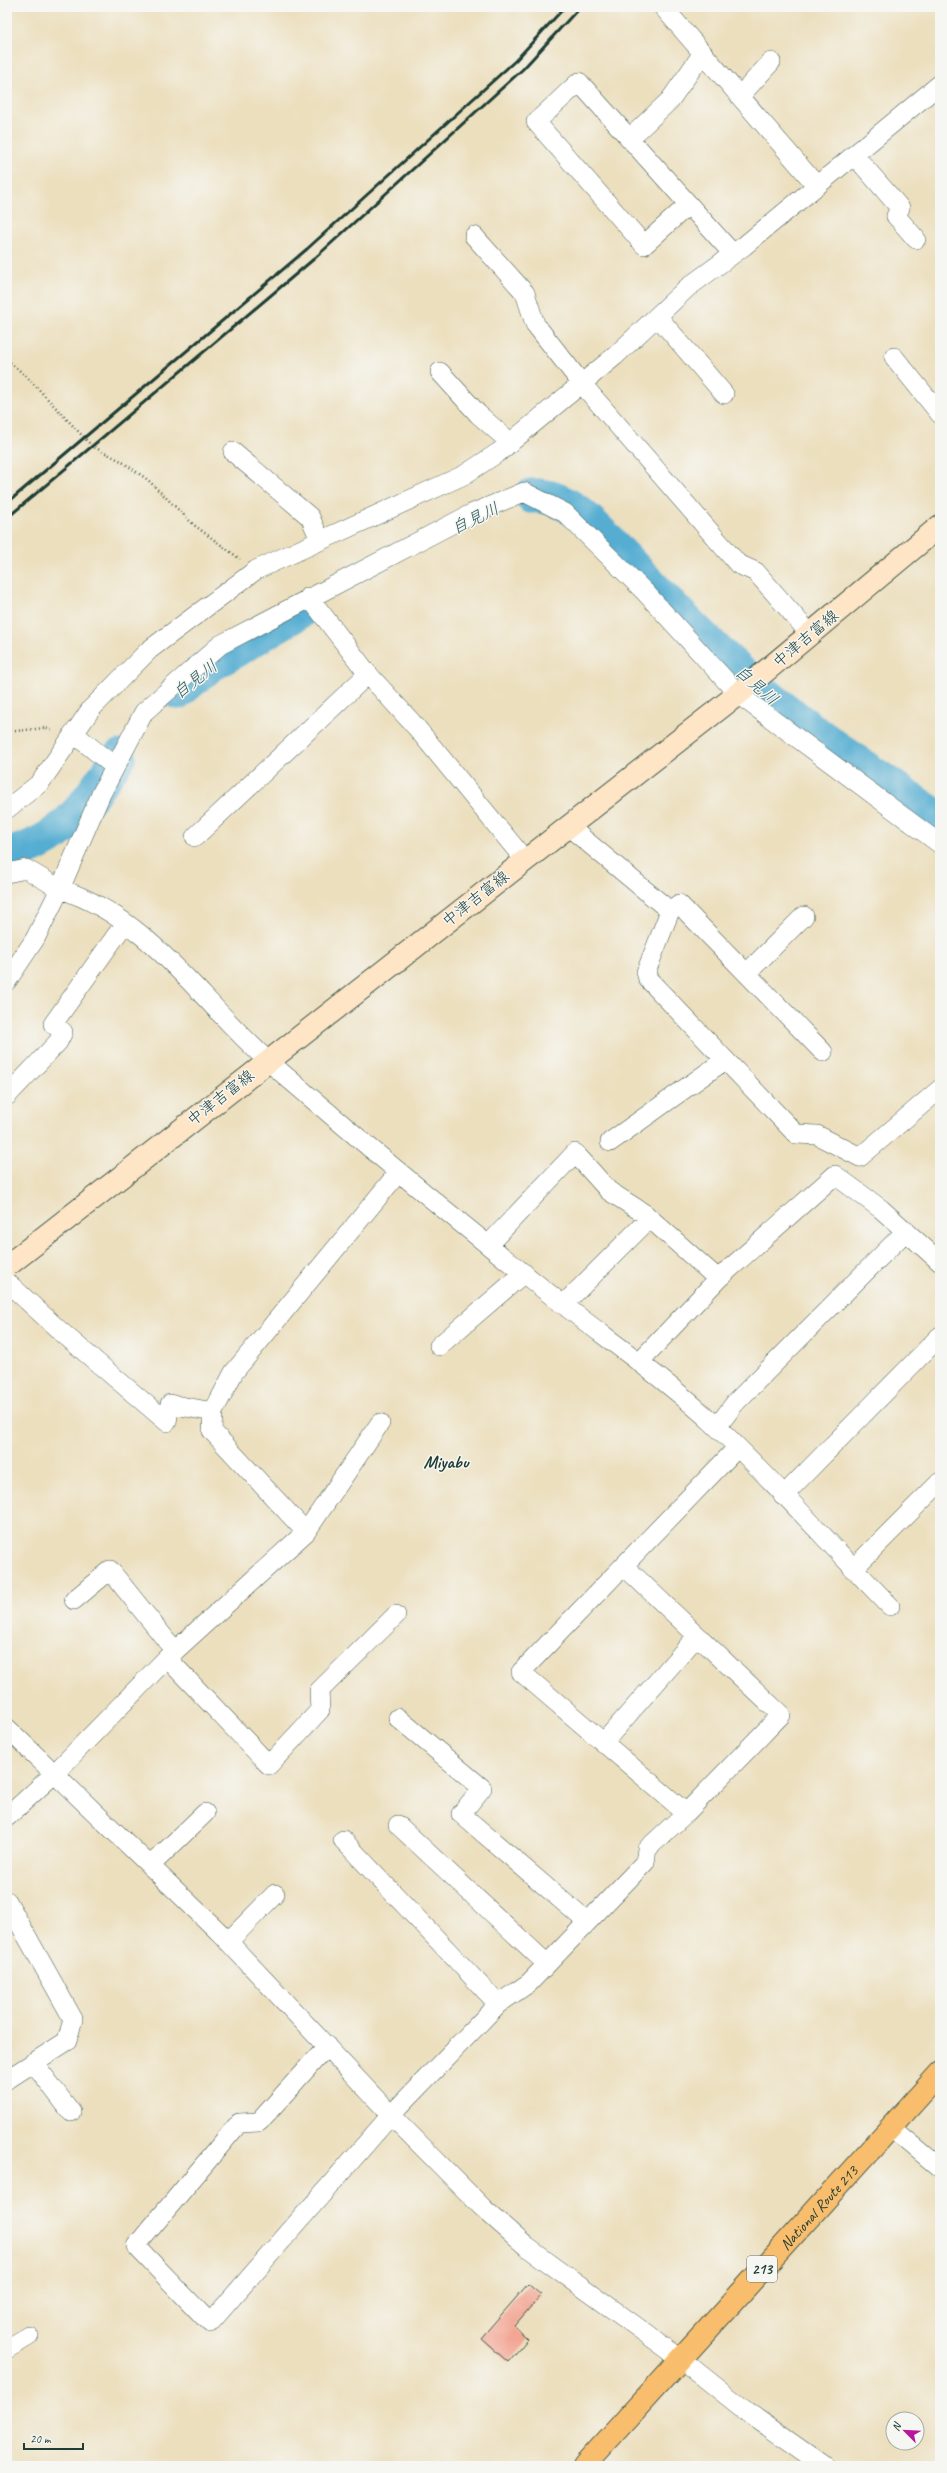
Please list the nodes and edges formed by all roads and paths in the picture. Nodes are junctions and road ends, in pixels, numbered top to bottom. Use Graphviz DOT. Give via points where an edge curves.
graph roads {
  1 [pos="664,7"];
  2 [pos="703,53"];
  3 [pos="771,62"];
  4 [pos="940,84"];
  5 [pos="740,96"];
  6 [pos="630,139"];
  7 [pos="855,156"];
  8 [pos="817,186"];
  9 [pos="688,205"];
  10 [pos="474,236"];
  11 [pos="916,240"];
  12 [pos="733,254"];
  13 [pos="657,316"];
  14 [pos="894,357"];
  15 [pos="7,360"];
  16 [pos="440,372"];
  17 [pos="582,384"];
  18 [pos="724,394"];
  19 [pos="940,414"];
  20 [pos="510,443"];
  21 [pos="233,452"];
  22 [pos="940,526"];
  23 [pos="320,540"];
  24 [pos="256,570"];
  25 [pos="309,597"];
  26 [pos="810,634"];
  27 [pos="368,674"];
  28 [pos="738,694"];
  29 [pos="7,732"];
  30 [pos="73,733"];
  31 [pos="115,767"];
  32 [pos="7,809"];
  33 [pos="568,826"];
  34 [pos="196,837"];
  35 [pos="940,844"];
  36 [pos="524,860"];
  37 [pos="7,873"];
  38 [pos="60,890"];
  39 [pos="670,911"];
  40 [pos="804,916"];
  41 [pos="125,923"];
  42 [pos="747,973"];
  43 [pos="7,981"];
  44 [pos="823,1052"];
  45 [pos="267,1060"];
  46 [pos="725,1060"];
  47 [pos="940,1090"];
  48 [pos="7,1096"];
  49 [pos="610,1142"];
  50 [pos="398,1173"];
  51 [pos="650,1218"];
  52 [pos="906,1231"];
  53 [pos="488,1245"];
  54 [pos="940,1262"];
  55 [pos="7,1266"];
  56 [pos="524,1273"];
  57 [pos="718,1279"];
  58 [pos="7,1282"];
  59 [pos="563,1305"];
  60 [pos="940,1336"];
  61 [pos="439,1346"];
  62 [pos="640,1361"];
  63 [pos="213,1412"];
  64 [pos="380,1423"];
  65 [pos="716,1427"];
  66 [pos="737,1448"];
  67 [pos="940,1482"];
  68 [pos="783,1496"];
  69 [pos="306,1532"];
  70 [pos="624,1566"];
  71 [pos="854,1569"];
  72 [pos="74,1600"];
  73 [pos="890,1606"];
  74 [pos="396,1615"];
  75 [pos="697,1636"];
  76 [pos="171,1654"];
  77 [pos="398,1718"];
  78 [pos="7,1728"];
  79 [pos="603,1743"];
  80 [pos="54,1774"];
  81 [pos="205,1812"];
  82 [pos="686,1813"];
  83 [pos="7,1818"];
  84 [pos="398,1825"];
  85 [pos="343,1840"];
  86 [pos="150,1866"];
  87 [pos="275,1894"];
  88 [pos="7,1901"];
  89 [pos="587,1922"];
  90 [pos="228,1942"];
  91 [pos="547,1964"];
  92 [pos="498,2004"];
  93 [pos="327,2046"];
  94 [pos="34,2062"];
  95 [pos="940,2073"];
  96 [pos="8,2079"];
  97 [pos="71,2112"];
  98 [pos="391,2115"];
  99 [pos="891,2127"];
  100 [pos="940,2168"];
  101 [pos="29,2336"];
  102 [pos="7,2349"];
  103 [pos="681,2359"];
  104 [pos="584,2466"];
  105 [pos="824,2466"];
  1 -- 2 [label="street"];
  2 -- 5 [label="street"];
  2 -- 6 [label="street" via="670,100"];
  3 -- 5 [label="street"];
  4 -- 7 [label="street"];
  5 -- 8 [label="street"];
  6 -- 9 [label="street"];
  6 -- 9 [label="street" via="579,82 536,122 644,245"];
  7 -- 8 [label="street"];
  7 -- 11 [label="street" via="900,208 896,216"];
  8 -- 12 [label="street"];
  9 -- 12 [label="street"];
  10 -- 17 [label="street" via="525,293 535,324"];
  12 -- 13 [label="street" via="687,288"];
  13 -- 17 [label="street"];
  13 -- 18 [label="street"];
  14 -- 19 [label="street"];
  15 -- 24 [label="path" via="26,376 92,446 122,461 148,480 194,526"];
  16 -- 20 [label="street" via="478,414"];
  17 -- 20 [label="street"];
  17 -- 26 [label="street" via="738,564 756,572"];
  20 -- 23 [label="street" via="464,475"];
  21 -- 23 [label="street" via="310,517"];
  22 -- 26 [label="main road, 中津吉富線"];
  23 -- 24 [label="street"];
  24 -- 30 [label="street" via="149,650 91,709"];
  25 -- 27 [label="street"];
  25 -- 28 [label="street" via="471,514 524,492 565,513 645,592"];
  25 -- 31 [label="street" via="220,645 208,655 144,712"];
  26 -- 28 [label="main road, 中津吉富線"];
  27 -- 34 [label="street"];
  27 -- 36 [label="street" via="416,727"];
  28 -- 33 [label="main road, 中津吉富線"];
  28 -- 35 [label="street"];
  29 -- 30 [label="path" via="44,728"];
  30 -- 31 [label="street"];
  30 -- 32 [label="street" via="40,783"];
  31 -- 38 [label="street"];
  33 -- 36 [label="main road, 中津吉富線"];
  33 -- 39 [label="street"];
  36 -- 45 [label="main road, 中津吉富線"];
  37 -- 38 [label="street" via="26,869"];
  38 -- 41 [label="street" via="82,896"];
  38 -- 43 [label="street" via="35,939"];
  39 -- 42 [label="street" via="679,904"];
  39 -- 46 [label="street" via="646,972 648,979"];
  40 -- 42 [label="street"];
  41 -- 45 [label="street" via="190,980"];
  41 -- 48 [label="street" via="53,1024 63,1032 58,1042"];
  42 -- 44 [label="street"];
  45 -- 50 [label="street"];
  45 -- 55 [label="main road, 中津吉富線"];
  46 -- 47 [label="street" via="796,1134 817,1135 860,1157"];
  46 -- 49 [label="street"];
  50 -- 53 [label="street"];
  50 -- 63 [label="street" via="234,1372"];
  51 -- 53 [label="street" via="609,1191 575,1153"];
  51 -- 57 [label="street"];
  51 -- 59 [label="street"];
  52 -- 54 [label="street"];
  52 -- 57 [label="street" via="835,1175"];
  52 -- 65 [label="street" via="735,1403"];
  53 -- 56 [label="street"];
  56 -- 59 [label="street"];
  56 -- 61 [label="street"];
  57 -- 62 [label="street"];
  58 -- 63 [label="street" via="167,1422 170,1404"];
  59 -- 62 [label="street"];
  60 -- 68 [label="street"];
  62 -- 65 [label="street"];
  63 -- 69 [label="street" via="212,1431"];
  64 -- 69 [label="street"];
  65 -- 66 [label="street"];
  66 -- 68 [label="street"];
  66 -- 70 [label="street"];
  67 -- 71 [label="street"];
  68 -- 71 [label="street"];
  69 -- 76 [label="street"];
  70 -- 75 [label="street"];
  70 -- 79 [label="street" via="521,1672"];
  71 -- 73 [label="street"];
  72 -- 76 [label="street" via="110,1570"];
  74 -- 76 [label="street" via="319,1691 320,1710 269,1765"];
  75 -- 79 [label="street"];
  75 -- 82 [label="street" via="781,1715"];
  76 -- 80 [label="street"];
  77 -- 89 [label="street" via="482,1788 461,1814"];
  78 -- 80 [label="street"];
  79 -- 82 [label="street"];
  80 -- 83 [label="street"];
  80 -- 86 [label="street"];
  81 -- 86 [label="street"];
  82 -- 89 [label="street" via="647,1848 645,1862"];
  84 -- 91 [label="street"];
  85 -- 92 [label="street"];
  86 -- 90 [label="street"];
  87 -- 90 [label="street"];
  88 -- 94 [label="street" via="73,2019 67,2041"];
  89 -- 91 [label="street"];
  90 -- 93 [label="street"];
  91 -- 92 [label="street" via="529,1983"];
  92 -- 98 [label="street"];
  93 -- 98 [label="street"];
  93 -- 98 [label="street" via="259,2122 239,2123 136,2246 210,2323"];
  94 -- 96 [label="street"];
  94 -- 97 [label="street"];
  95 -- 99 [label="highway, National Route 213 / 213"];
  98 -- 103 [label="street" via="483,2208 527,2248"];
  99 -- 100 [label="street"];
  99 -- 103 [label="highway, National Route 213 / 213"];
  101 -- 102 [label="street"];
  103 -- 104 [label="highway, National Route 213 / 213"];
  103 -- 105 [label="street" via="746,2411"];
}
